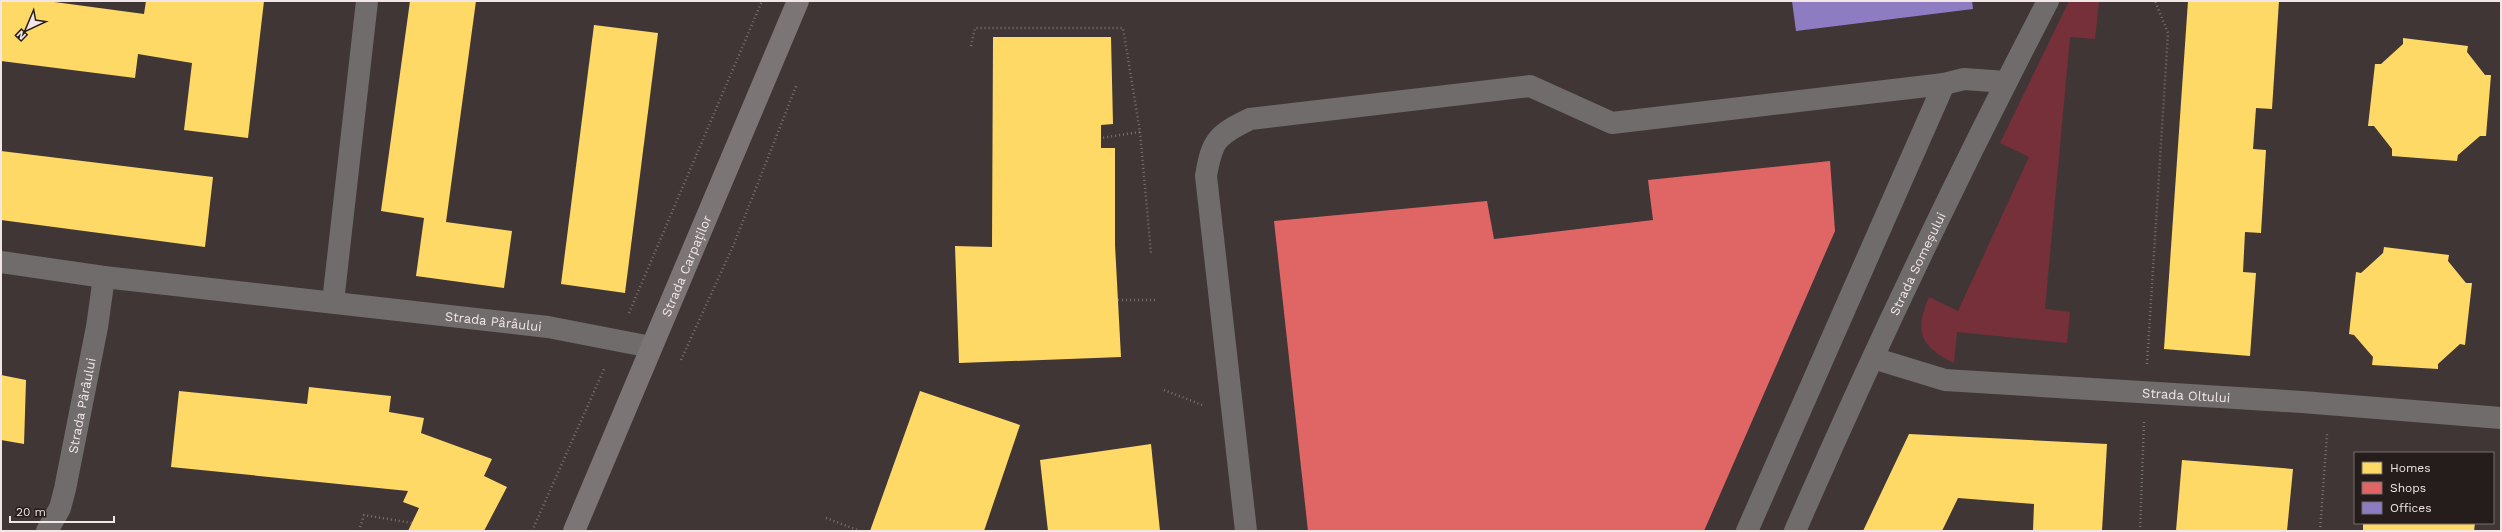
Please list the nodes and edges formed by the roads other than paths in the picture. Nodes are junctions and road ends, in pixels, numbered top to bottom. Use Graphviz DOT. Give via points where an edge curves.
graph roads {
  1 [pos="367,1"];
  2 [pos="798,1"];
  3 [pos="2048,1"];
  4 [pos="2006,82"];
  5 [pos="1944,84"];
  6 [pos="1,262"];
  7 [pos="104,277"];
  8 [pos="333,302"];
  9 [pos="652,347"];
  10 [pos="1873,358"];
  11 [pos="2501,418"];
  12 [pos="47,531"];
  13 [pos="574,531"];
  14 [pos="1246,531"];
  15 [pos="1747,531"];
  16 [pos="1795,531"];
  1 -- 8 [label="street"];
  2 -- 9 [label="main road, Strada Carpaților"];
  3 -- 4 [label="street, Strada Someșului"];
  4 -- 5 [label="street" via="1964,79"];
  4 -- 10 [label="street, Strada Someșului"];
  5 -- 14 [label="street" via="1612,123 1530,86 1250,119 1224,132 1210,152 1206,176"];
  5 -- 15 [label="street"];
  6 -- 7 [label="street, Strada Pârâului"];
  7 -- 8 [label="street, Strada Pârâului"];
  7 -- 12 [label="street, Strada Pârâului" via="97,327 65,488 60,508"];
  8 -- 9 [label="street, Strada Pârâului" via="548,326"];
  9 -- 13 [label="main road, Strada Carpaților"];
  10 -- 11 [label="street, Strada Oltului" via="1945,380 2330,404"];
  10 -- 16 [label="street, Strada Someșului"];
}
